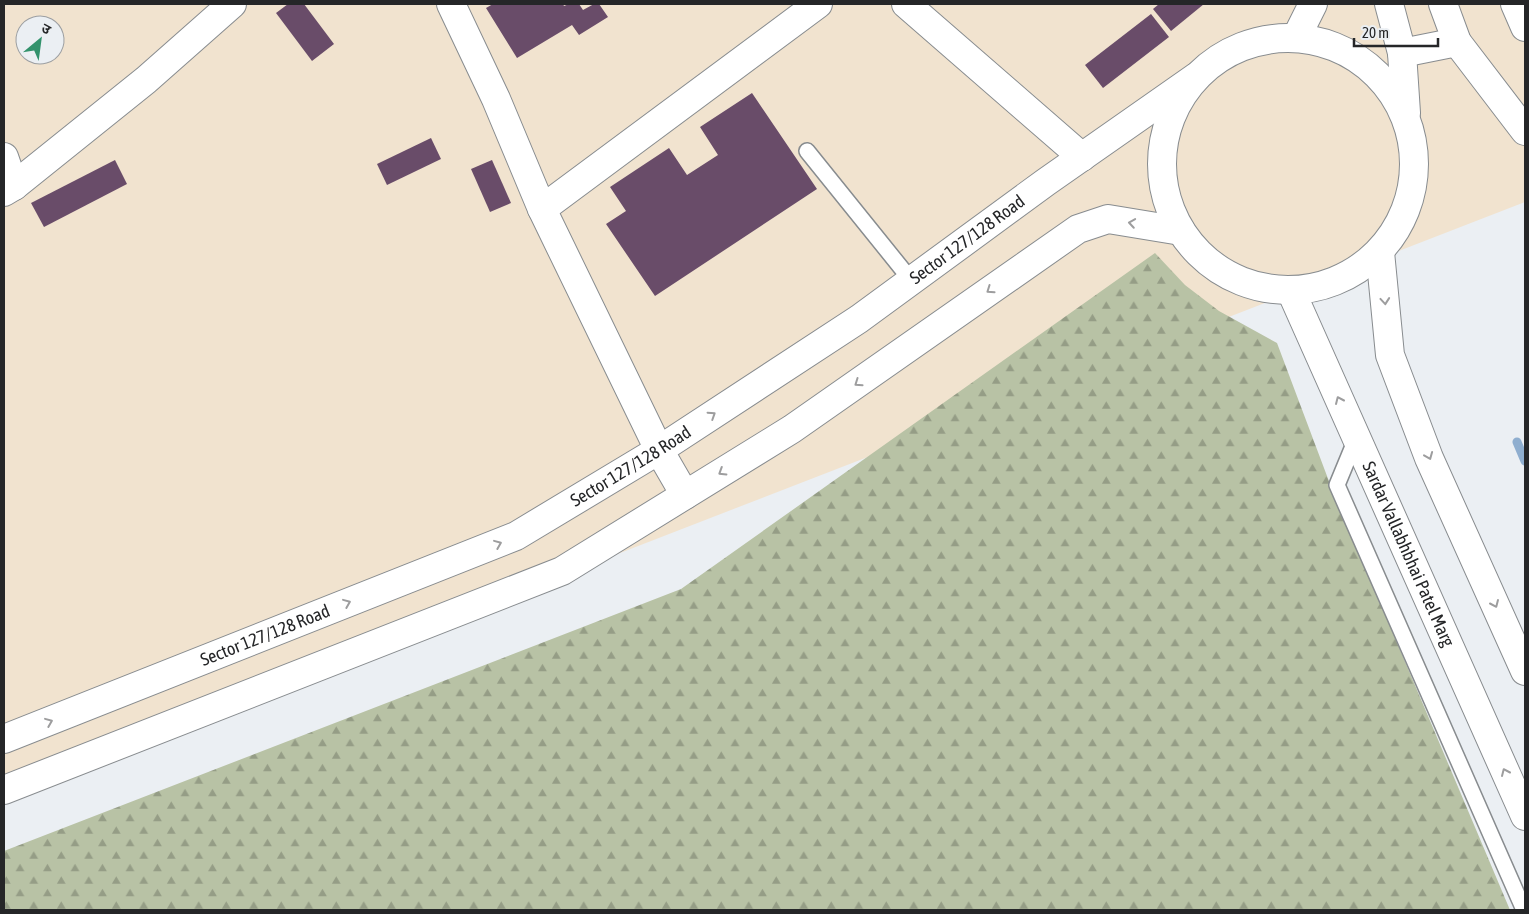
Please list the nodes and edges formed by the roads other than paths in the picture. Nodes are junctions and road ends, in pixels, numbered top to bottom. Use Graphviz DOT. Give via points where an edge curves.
graph roads {
  1 [pos="232,4"];
  2 [pos="451,4"];
  3 [pos="818,4"];
  4 [pos="906,4"];
  5 [pos="1313,4"];
  6 [pos="1389,4"];
  7 [pos="1443,4"];
  8 [pos="1515,4"];
  9 [pos="1525,27"];
  10 [pos="1297,36"];
  11 [pos="1457,42"];
  12 [pos="1402,53"];
  13 [pos="1196,77"];
  14 [pos="1406,118"];
  15 [pos="1525,131"];
  16 [pos="807,151"];
  17 [pos="4,157"];
  18 [pos="1082,157"];
  19 [pos="9,189"];
  20 [pos="542,209"];
  21 [pos="1180,231"];
  22 [pos="1380,252"];
  23 [pos="911,280"];
  24 [pos="1292,291"];
  25 [pos="1356,439"];
  26 [pos="659,450"];
  27 [pos="685,495"];
  28 [pos="1525,671"];
  29 [pos="4,739"];
  30 [pos="4,790"];
  31 [pos="1525,816"];
  32 [pos="1524,910"];
  1 -- 19 [label="street" via="146,80"];
  2 -- 20 [label="street" via="496,99"];
  3 -- 20 [label="street"];
  4 -- 18 [label="street"];
  5 -- 10 [label="street"];
  6 -- 12 [label="street"];
  7 -- 11 [label="street"];
  8 -- 9 [label="street"];
  10 -- 13 [label="street, Sector 127/128 Road" via="1237,48"];
  10 -- 14 [label="street" via="1323,42 1358,59 1387,85"];
  11 -- 12 [label="street"];
  11 -- 15 [label="street"];
  12 -- 14 [label="street"];
  13 -- 18 [label="street, Sector 127/128 Road"];
  13 -- 21 [label="street" via="1173,111 1162,151 1164,193"];
  14 -- 22 [label="street" via="1414,174 1406,212"];
  16 -- 23 [label="lane"];
  17 -- 19 [label="street"];
  18 -- 23 [label="street, Sector 127/128 Road"];
  20 -- 26 [label="street"];
  21 -- 24 [label="street" via="1210,264 1248,284"];
  21 -- 27 [label="street, one-way" via="1108,219 1078,229 792,429"];
  22 -- 24 [label="street" via="1340,280"];
  22 -- 28 [label="street, one-way" via="1390,355 1429,458"];
  26 -- 23 [label="street, Sector 127/128 Road, one-way" via="859,319"];
  25 -- 24 [label="street, Sardar Vallabhbhai Patel Marg, one-way"];
  31 -- 25 [label="street, Sardar Vallabhbhai Patel Marg, one-way"];
  25 -- 32 [label="lane" via="1337,485"];
  26 -- 27 [label="street"];
  29 -- 26 [label="street, Sector 127/128 Road, one-way" via="516,536"];
  27 -- 30 [label="street" via="562,571"];
}
